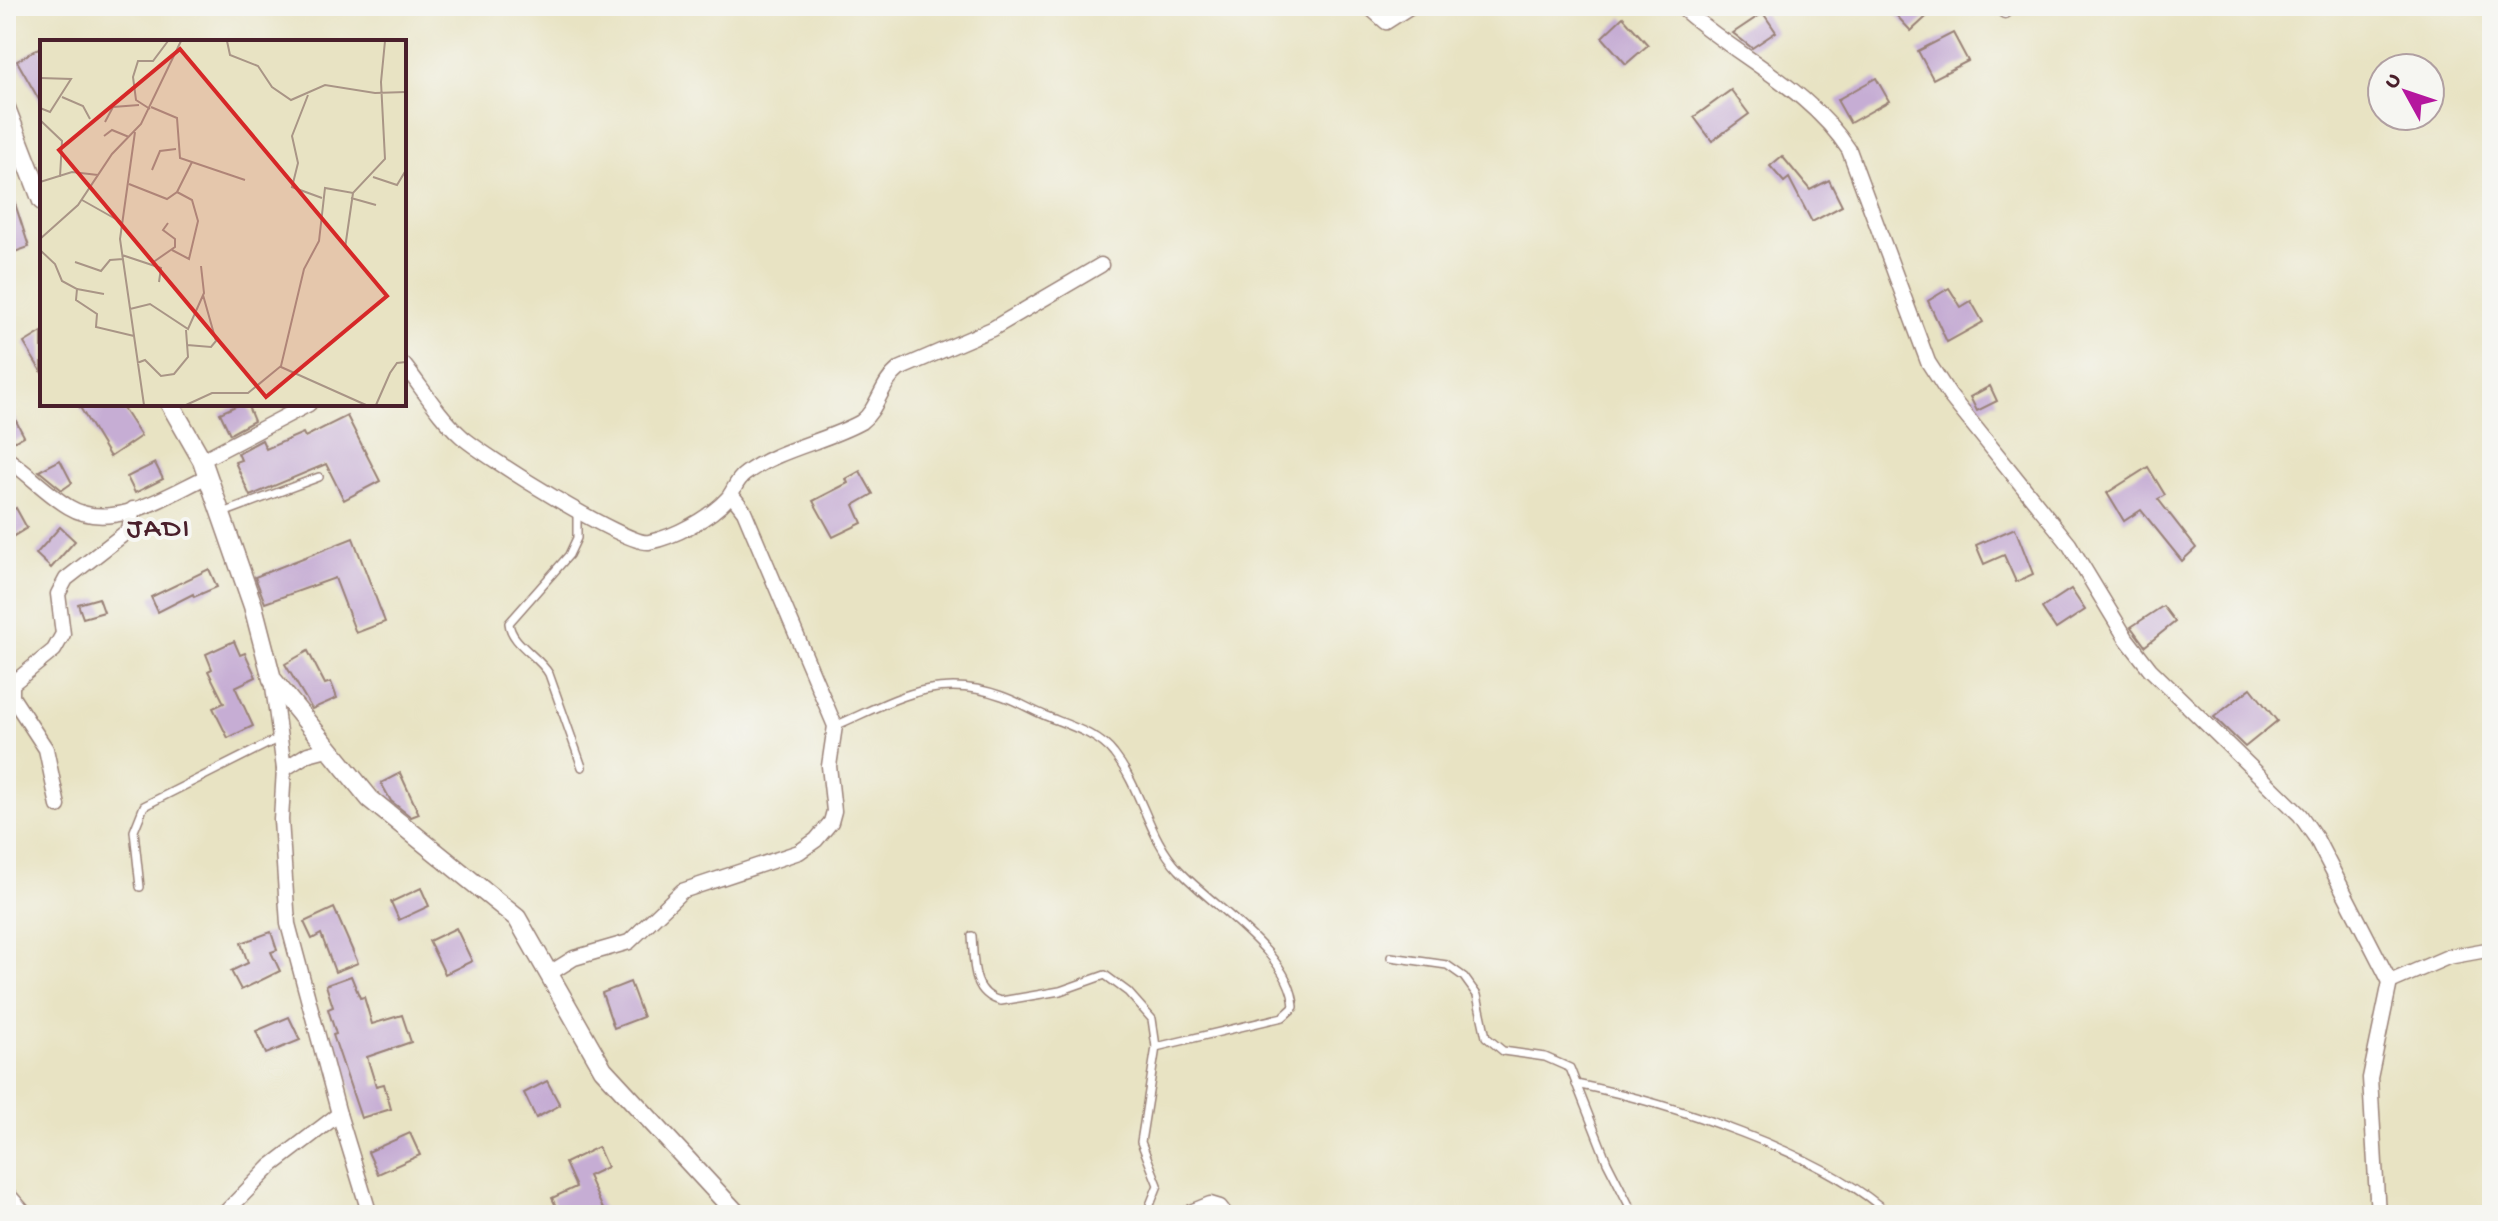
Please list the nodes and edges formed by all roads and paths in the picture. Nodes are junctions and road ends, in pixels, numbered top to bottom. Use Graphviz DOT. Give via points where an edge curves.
graph roads {
  1 [pos="1368,6"];
  2 [pos="1411,6"];
  3 [pos="1680,6"];
  4 [pos="6,108"];
  5 [pos="40,196"];
  6 [pos="1101,265"];
  7 [pos="406,368"];
  8 [pos="171,406"];
  9 [pos="306,406"];
  10 [pos="6,458"];
  11 [pos="205,468"];
  12 [pos="319,477"];
  13 [pos="731,494"];
  14 [pos="133,509"];
  15 [pos="577,510"];
  16 [pos="221,514"];
  17 [pos="272,679"];
  18 [pos="835,726"];
  19 [pos="279,738"];
  20 [pos="327,749"];
  21 [pos="582,767"];
  22 [pos="284,769"];
  23 [pos="58,806"];
  24 [pos="140,887"];
  25 [pos="972,936"];
  26 [pos="2492,949"];
  27 [pos="1391,957"];
  28 [pos="550,973"];
  29 [pos="2390,982"];
  30 [pos="1156,1047"];
  31 [pos="1576,1084"];
  32 [pos="339,1114"];
  33 [pos="6,1192"];
  34 [pos="26,1215"];
  35 [pos="223,1215"];
  36 [pos="370,1215"];
  37 [pos="736,1215"];
  38 [pos="1146,1215"];
  39 [pos="1183,1215"];
  40 [pos="1226,1215"];
  41 [pos="1634,1215"];
  42 [pos="1890,1215"];
  43 [pos="2378,1215"];
  1 -- 2 [label="street" via="1386,22"];
  3 -- 29 [label="street" via="1837,130 1935,373 2069,544 2150,669 2307,824"];
  4 -- 5 [label="street"];
  6 -- 13 [label="street" via="992,329 899,369 888,377 861,422 755,467"];
  7 -- 15 [label="street" via="463,438"];
  8 -- 11 [label="street"];
  9 -- 11 [label="street"];
  10 -- 14 [label="street" via="83,514"];
  11 -- 14 [label="street"];
  11 -- 16 [label="street"];
  12 -- 16 [label="lane"];
  13 -- 15 [label="street" via="684,529 639,544"];
  13 -- 18 [label="street" via="744,511"];
  14 -- 23 [label="street" via="129,530 66,579 58,594 63,634 54,650 12,684 12,697 46,749"];
  15 -- 21 [label="lane" via="577,538 569,555 509,623 513,636 542,660"];
  16 -- 17 [label="street"];
  17 -- 19 [label="street"];
  17 -- 20 [label="street"];
  18 -- 28 [label="street" via="829,766 834,811 816,840 768,864 682,891 629,942 574,958"];
  18 -- 30 [label="lane" via="926,687 957,684 1002,696 1080,729 1114,753 1153,832 1178,869 1242,927 1293,992 1294,1007 1283,1017"];
  19 -- 22 [label="street"];
  19 -- 24 [label="lane" via="144,806 134,831"];
  20 -- 22 [label="street"];
  20 -- 28 [label="street" via="395,822 517,918"];
  22 -- 32 [label="street" via="282,862 288,924"];
  25 -- 30 [label="lane" via="974,973 992,999 1049,993 1105,975 1152,1019"];
  26 -- 29 [label="street" via="2448,957"];
  27 -- 31 [label="lane" via="1447,965 1477,995 1486,1037 1503,1051 1545,1057 1570,1068"];
  28 -- 37 [label="street" via="603,1069"];
  29 -- 43 [label="street" via="2370,1078"];
  30 -- 38 [label="lane" via="1141,1142 1158,1185"];
  31 -- 41 [label="lane"];
  31 -- 42 [label="lane" via="1645,1098 1712,1122 1828,1174"];
  32 -- 35 [label="street" via="271,1166"];
  32 -- 36 [label="street"];
  33 -- 34 [label="street"];
  39 -- 40 [label="street" via="1210,1204"];
}
